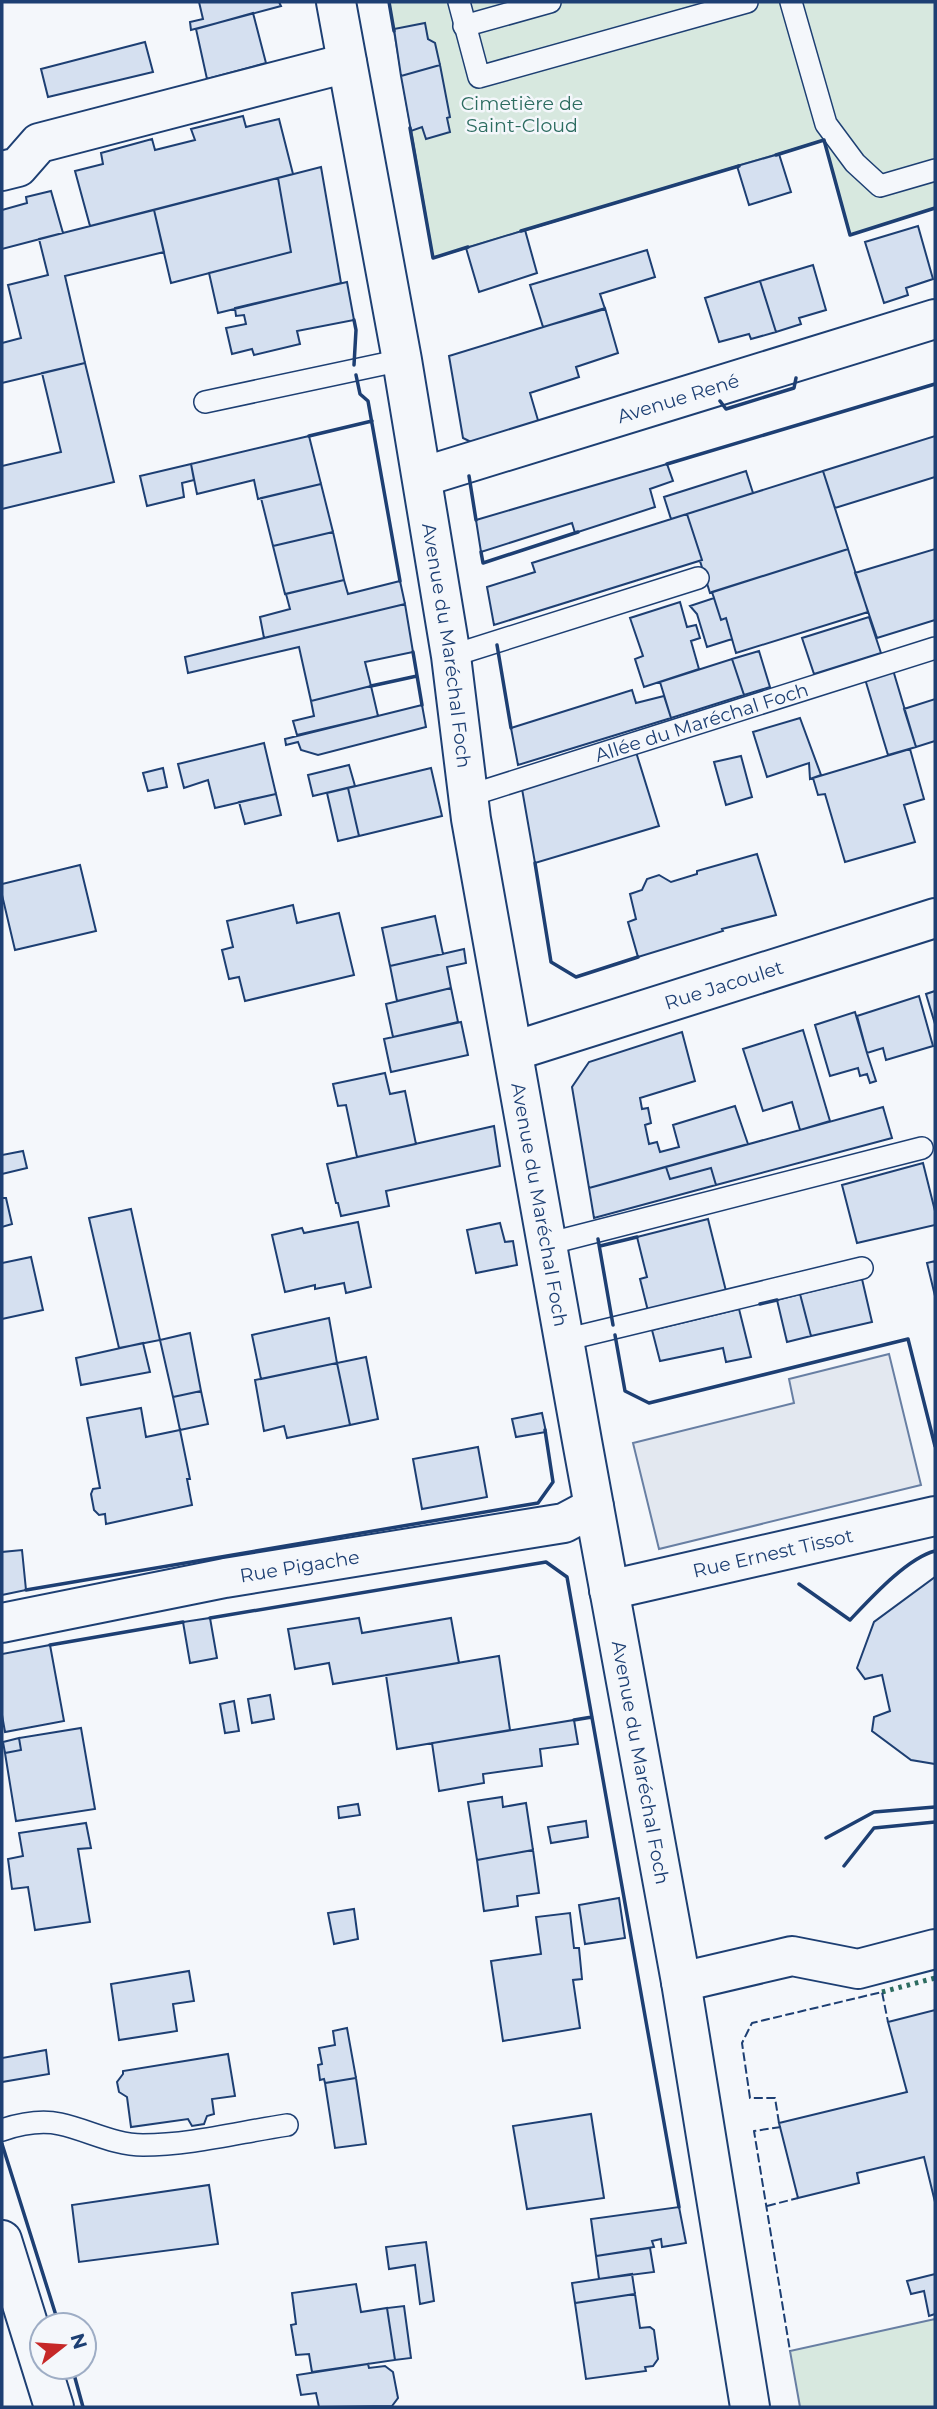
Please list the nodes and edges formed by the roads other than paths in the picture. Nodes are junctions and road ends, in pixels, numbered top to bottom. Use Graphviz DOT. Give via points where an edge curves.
graph roads {
  1 [pos="336,2"];
  2 [pos="459,2"];
  3 [pos="550,2"];
  4 [pos="747,2"];
  5 [pos="791,2"];
  6 [pos="464,26"];
  7 [pos="346,63"];
  8 [pos="935,170"];
  9 [pos="2,171"];
  10 [pos="935,319"];
  11 [pos="402,360"];
  12 [pos="205,402"];
  13 [pos="422,477"];
  14 [pos="698,578"];
  15 [pos="935,648"];
  16 [pos="451,656"];
  17 [pos="468,796"];
  18 [pos="935,918"];
  19 [pos="514,1051"];
  20 [pos="922,1148"];
  21 [pos="547,1244"];
  22 [pos="862,1268"];
  23 [pos="564,1340"];
  24 [pos="594,1507"];
  25 [pos="935,1516"];
  26 [pos="609,1590"];
  27 [pos="2,1623"];
  28 [pos="935,1949"];
  29 [pos="681,1982"];
  30 [pos="287,2125"];
  31 [pos="2,2130"];
  32 [pos="2,2240"];
  33 [pos="54,2407"];
  34 [pos="750,2407"];
  1 -- 7 [label="street, Avenue du Maréchal Foch"];
  2 -- 6 [label="lane"];
  3 -- 6 [label="lane"];
  4 -- 6 [label="lane" via="479,77"];
  5 -- 8 [label="lane" via="826,124 855,163 880,186"];
  7 -- 9 [label="street" via="38,143 18,167"];
  7 -- 11 [label="street, Avenue du Maréchal Foch"];
  10 -- 13 [label="street, Avenue René"];
  11 -- 12 [label="lane"];
  11 -- 13 [label="street, Avenue du Maréchal Foch"];
  13 -- 16 [label="street, Avenue du Maréchal Foch"];
  14 -- 16 [label="lane"];
  15 -- 17 [label="lane, Allée du Maréchal Foch"];
  16 -- 17 [label="street, Avenue du Maréchal Foch"];
  17 -- 19 [label="street, Avenue du Maréchal Foch"];
  18 -- 19 [label="street, Rue Jacoulet"];
  19 -- 21 [label="street, Avenue du Maréchal Foch"];
  20 -- 21 [label="lane"];
  21 -- 23 [label="street, Avenue du Maréchal Foch"];
  22 -- 23 [label="lane"];
  23 -- 24 [label="street, Avenue du Maréchal Foch"];
  24 -- 26 [label="street, Avenue du Maréchal Foch"];
  24 -- 27 [label="street, Rue Pigache" via="564,1523 225,1578"];
  25 -- 26 [label="street, Rue Ernest Tissot"];
  26 -- 29 [label="street, Avenue du Maréchal Foch"];
  28 -- 29 [label="street" via="858,1969 792,1956"];
  29 -- 34 [label="street, Avenue du Maréchal Foch"];
  30 -- 31 [label="lane" via="141,2145 58,2123 37,2122"];
  32 -- 33 [label="street"];
}
